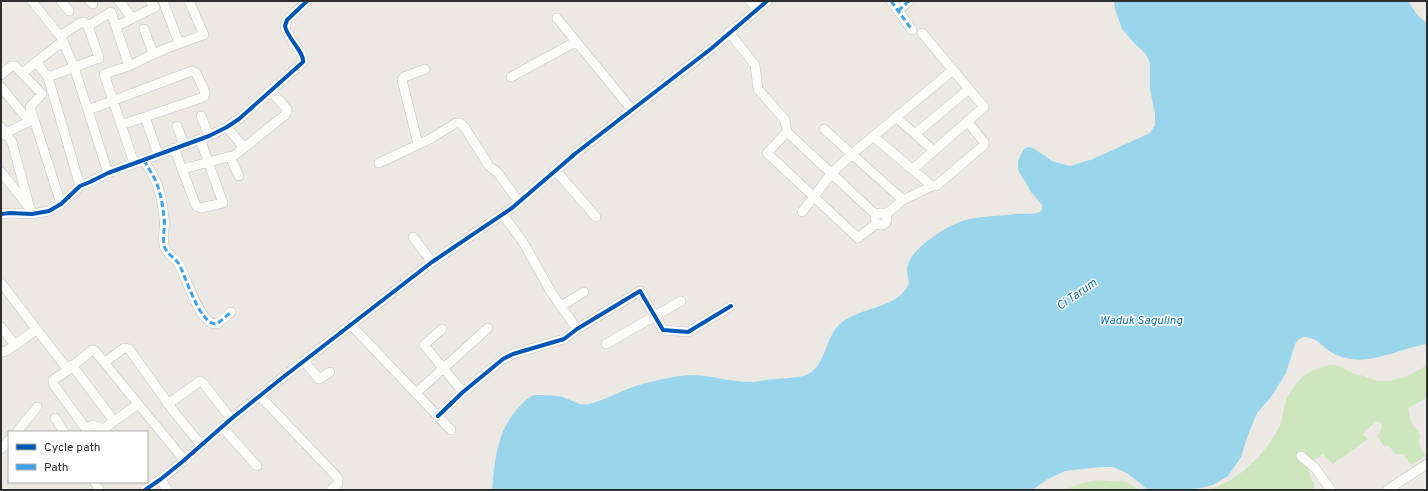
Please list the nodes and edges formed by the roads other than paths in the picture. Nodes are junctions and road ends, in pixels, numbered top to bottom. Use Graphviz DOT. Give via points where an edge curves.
graph roads {
  1 [pos="32,1"];
  2 [pos="61,1"];
  3 [pos="119,1"];
  4 [pos="163,1"];
  5 [pos="189,1"];
  6 [pos="307,1"];
  7 [pos="750,1"];
  8 [pos="767,1"];
  9 [pos="890,1"];
  10 [pos="909,1"];
  11 [pos="152,2"];
  12 [pos="757,9"];
  13 [pos="68,11"];
  14 [pos="898,11"];
  15 [pos="132,18"];
  16 [pos="557,18"];
  17 [pos="121,24"];
  18 [pos="88,26"];
  19 [pos="144,29"];
  20 [pos="912,30"];
  21 [pos="729,32"];
  22 [pos="922,33"];
  23 [pos="62,38"];
  24 [pos="575,42"];
  25 [pos="179,43"];
  26 [pos="153,53"];
  27 [pos="99,58"];
  28 [pos="36,62"];
  29 [pos="129,66"];
  30 [pos="74,67"];
  31 [pos="425,69"];
  32 [pos="953,70"];
  33 [pos="22,74"];
  34 [pos="104,74"];
  35 [pos="1,75"];
  36 [pos="48,77"];
  37 [pos="511,77"];
  38 [pos="1,87"];
  39 [pos="969,88"];
  40 [pos="52,90"];
  41 [pos="270,90"];
  42 [pos="42,94"];
  43 [pos="113,101"];
  44 [pos="30,107"];
  45 [pos="88,110"];
  46 [pos="632,110"];
  47 [pos="21,112"];
  48 [pos="145,116"];
  49 [pos="201,116"];
  50 [pos="896,117"];
  51 [pos="31,120"];
  52 [pos="967,122"];
  53 [pos="121,125"];
  54 [pos="177,126"];
  55 [pos="227,128"];
  56 [pos="824,129"];
  57 [pos="3,132"];
  58 [pos="787,132"];
  59 [pos="915,134"];
  60 [pos="873,136"];
  61 [pos="204,137"];
  62 [pos="418,144"];
  63 [pos="184,145"];
  64 [pos="174,148"];
  65 [pos="244,148"];
  66 [pos="934,151"];
  67 [pos="158,154"];
  68 [pos="852,154"];
  69 [pos="230,157"];
  70 [pos="144,160"];
  71 [pos="134,163"];
  72 [pos="208,163"];
  73 [pos="379,163"];
  74 [pos="183,169"];
  75 [pos="913,169"];
  76 [pos="556,171"];
  77 [pos="1,172"];
  78 [pos="108,173"];
  79 [pos="831,174"];
  80 [pos="239,176"];
  81 [pos="80,186"];
  82 [pos="932,186"];
  83 [pos="814,196"];
  84 [pos="903,200"];
  85 [pos="519,202"];
  86 [pos="61,204"];
  87 [pos="31,212"];
  88 [pos="802,212"];
  89 [pos="1,214"];
  90 [pos="503,215"];
  91 [pos="596,217"];
  92 [pos="876,219"];
  93 [pos="413,237"];
  94 [pos="432,262"];
  95 [pos="1,283"];
  96 [pos="584,292"];
  97 [pos="681,300"];
  98 [pos="561,306"];
  99 [pos="731,306"];
  100 [pos="231,312"];
  101 [pos="655,316"];
  102 [pos="351,325"];
  103 [pos="1,328"];
  104 [pos="488,328"];
  105 [pos="37,329"];
  106 [pos="442,329"];
  107 [pos="577,329"];
  108 [pos="606,344"];
  109 [pos="15,345"];
  110 [pos="1,352"];
  111 [pos="304,361"];
  112 [pos="105,362"];
  113 [pos="70,368"];
  114 [pos="443,368"];
  115 [pos="330,372"];
  116 [pos="463,392"];
  117 [pos="416,393"];
  118 [pos="260,396"];
  119 [pos="138,404"];
  120 [pos="168,404"];
  121 [pos="37,408"];
  122 [pos="438,416"];
  123 [pos="55,418"];
  124 [pos="231,419"];
  125 [pos="114,421"];
  126 [pos="222,427"];
  127 [pos="451,430"];
  128 [pos="18,431"];
  129 [pos="63,431"];
  130 [pos="8,441"];
  131 [pos="201,445"];
  132 [pos="1,449"];
  133 [pos="1301,456"];
  134 [pos="184,460"];
  135 [pos="1427,464"];
  136 [pos="257,466"];
  137 [pos="161,479"];
  138 [pos="333,489"];
  139 [pos="144,490"];
  140 [pos="167,490"];
  141 [pos="1331,490"];
  142 [pos="1387,490"];
  1 -- 23 [label="street"];
  2 -- 13 [label="street"];
  3 -- 15 [label="street"];
  4 -- 25 [label="street"];
  5 -- 25 [label="street" via="204,35"];
  6 -- 41 [label="street" via="287,20 285,26 303,57 303,62"];
  7 -- 12 [label="street"];
  8 -- 12 [label="street"];
  9 -- 14 [label="street"];
  10 -- 14 [label="street"];
  11 -- 15 [label="street" via="155,7"];
  12 -- 21 [label="street"];
  14 -- 20 [label="street"];
  15 -- 17 [label="street"];
  16 -- 24 [label="street"];
  18 -- 23 [label="street" via="82,22"];
  18 -- 27 [label="street"];
  18 -- 29 [label="street" via="112,12"];
  19 -- 26 [label="street"];
  21 -- 46 [label="street"];
  21 -- 58 [label="street" via="755,65 758,89 785,120"];
  22 -- 32 [label="street"];
  23 -- 28 [label="street"];
  23 -- 30 [label="street"];
  24 -- 37 [label="street"];
  24 -- 46 [label="street"];
  25 -- 26 [label="street"];
  26 -- 29 [label="street"];
  27 -- 30 [label="street"];
  27 -- 34 [label="street"];
  28 -- 33 [label="street"];
  28 -- 36 [label="street"];
  29 -- 34 [label="street"];
  30 -- 36 [label="street"];
  30 -- 45 [label="street"];
  31 -- 62 [label="street" via="402,80"];
  32 -- 39 [label="street"];
  32 -- 50 [label="street"];
  33 -- 35 [label="street" via="12,65"];
  33 -- 42 [label="street"];
  34 -- 43 [label="street"];
  36 -- 40 [label="street"];
  38 -- 47 [label="street"];
  39 -- 52 [label="street" via="984,107"];
  39 -- 59 [label="street"];
  40 -- 42 [label="street"];
  40 -- 81 [label="street"];
  41 -- 55 [label="street"];
  41 -- 65 [label="street" via="287,112"];
  42 -- 44 [label="street"];
  43 -- 45 [label="street"];
  43 -- 48 [label="street" via="192,71 196,74 205,92 204,97"];
  43 -- 53 [label="street"];
  44 -- 47 [label="street"];
  44 -- 51 [label="street"];
  45 -- 78 [label="street"];
  46 -- 76 [label="street"];
  47 -- 51 [label="street"];
  48 -- 53 [label="street"];
  48 -- 67 [label="street"];
  49 -- 61 [label="street"];
  50 -- 59 [label="street"];
  50 -- 60 [label="street"];
  51 -- 57 [label="street"];
  51 -- 86 [label="street"];
  52 -- 66 [label="street"];
  52 -- 82 [label="street" via="984,145 936,186"];
  53 -- 71 [label="street"];
  54 -- 63 [label="street"];
  55 -- 61 [label="street"];
  55 -- 65 [label="street"];
  56 -- 68 [label="street"];
  57 -- 87 [label="street" via="12,142"];
  58 -- 79 [label="street"];
  58 -- 83 [label="street" via="767,153"];
  59 -- 66 [label="street"];
  60 -- 68 [label="street"];
  60 -- 75 [label="street"];
  61 -- 63 [label="street"];
  61 -- 72 [label="street"];
  62 -- 73 [label="street"];
  62 -- 85 [label="street" via="460,123 489,166 498,173"];
  63 -- 64 [label="street"];
  64 -- 67 [label="street"];
  64 -- 74 [label="street"];
  65 -- 69 [label="street"];
  66 -- 75 [label="street"];
  67 -- 70 [label="street"];
  68 -- 79 [label="street"];
  68 -- 84 [label="street"];
  69 -- 72 [label="street"];
  69 -- 80 [label="street"];
  70 -- 71 [label="street"];
  70 -- 100 [label="street" via="157,184 164,218 166,250 178,262 193,297 210,323 217,324"];
  71 -- 78 [label="street"];
  72 -- 74 [label="street"];
  72 -- 74 [label="street" via="223,203 201,208 196,206"];
  75 -- 82 [label="street"];
  76 -- 85 [label="street"];
  76 -- 91 [label="street"];
  77 -- 87 [label="street"];
  78 -- 81 [label="street"];
  79 -- 83 [label="street"];
  79 -- 92 [label="street"];
  81 -- 86 [label="street"];
  82 -- 84 [label="street"];
  83 -- 88 [label="street"];
  83 -- 92 [label="street" via="858,238"];
  84 -- 92 [label="street" via="886,214 880,212"];
  85 -- 90 [label="street"];
  86 -- 87 [label="street" via="49,211"];
  87 -- 89 [label="street"];
  90 -- 94 [label="street"];
  90 -- 98 [label="street" via="523,242"];
  93 -- 94 [label="street"];
  94 -- 102 [label="street"];
  95 -- 105 [label="street"];
  96 -- 98 [label="street"];
  97 -- 101 [label="street"];
  98 -- 107 [label="street"];
  99 -- 101 [label="street" via="688,332 663,330"];
  101 -- 107 [label="street" via="640,291"];
  101 -- 108 [label="street"];
  102 -- 111 [label="street"];
  102 -- 117 [label="street"];
  103 -- 109 [label="street"];
  104 -- 114 [label="street"];
  105 -- 109 [label="street"];
  105 -- 113 [label="street"];
  106 -- 114 [label="street" via="424,345"];
  107 -- 116 [label="street" via="561,340 509,356"];
  109 -- 110 [label="street"];
  111 -- 115 [label="street" via="320,379"];
  111 -- 118 [label="street"];
  112 -- 113 [label="street" via="94,349"];
  112 -- 119 [label="street"];
  112 -- 120 [label="street" via="124,348 129,349"];
  113 -- 125 [label="street"];
  113 -- 125 [label="street" via="53,379 53,382 85,429 93,425 105,428"];
  114 -- 116 [label="street"];
  114 -- 117 [label="street"];
  116 -- 122 [label="street"];
  117 -- 122 [label="street"];
  118 -- 124 [label="street"];
  118 -- 138 [label="street" via="338,478 338,484"];
  119 -- 125 [label="street"];
  119 -- 134 [label="street"];
  120 -- 124 [label="street" via="201,382"];
  120 -- 131 [label="street"];
  121 -- 128 [label="street"];
  122 -- 127 [label="street"];
  123 -- 129 [label="street"];
  124 -- 126 [label="street"];
  126 -- 131 [label="street"];
  126 -- 136 [label="street"];
  130 -- 132 [label="street"];
  131 -- 134 [label="street"];
  133 -- 141 [label="street" via="1316,468"];
  134 -- 137 [label="street"];
  135 -- 142 [label="street"];
  137 -- 139 [label="street"];
  137 -- 140 [label="street"];
}
